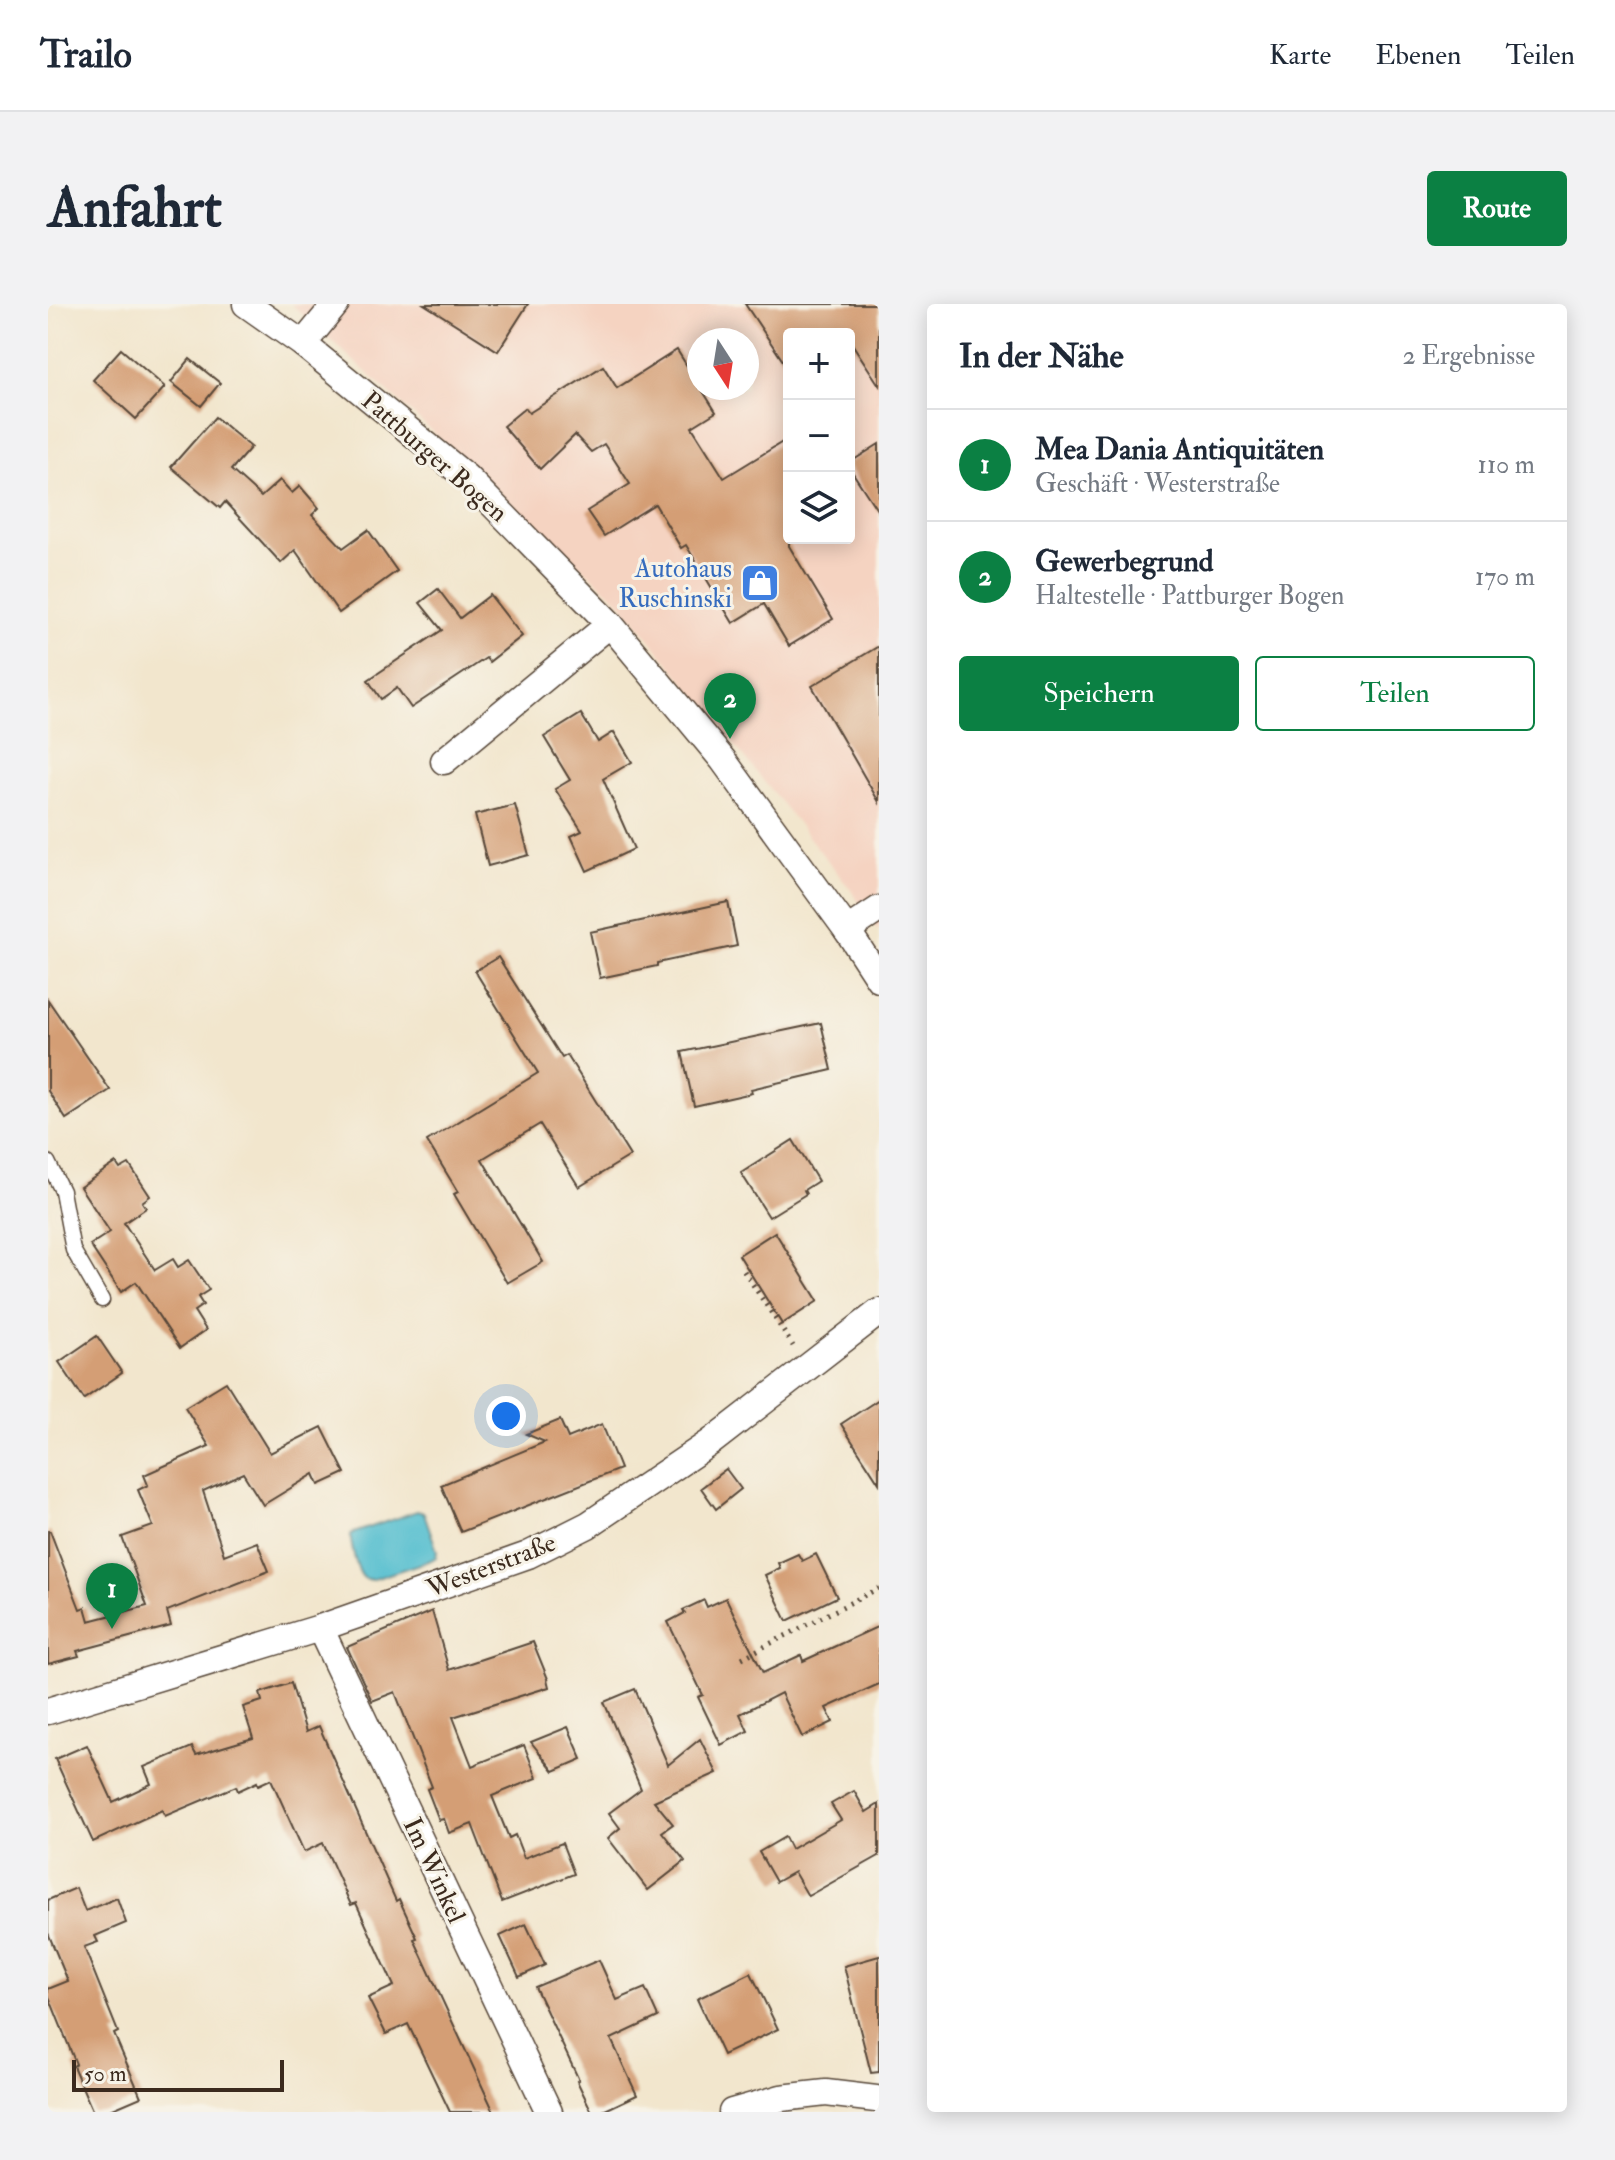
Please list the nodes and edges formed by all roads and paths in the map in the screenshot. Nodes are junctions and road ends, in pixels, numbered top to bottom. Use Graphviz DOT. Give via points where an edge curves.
graph roads {
  1 [pos="246,304"];
  2 [pos="336,304"];
  3 [pos="303,344"];
  4 [pos="610,624"];
  5 [pos="444,761"];
  6 [pos="879,909"];
  7 [pos="847,930"];
  8 [pos="879,979"];
  9 [pos="48,1162"];
  10 [pos="744,1271"];
  11 [pos="102,1300"];
  12 [pos="879,1312"];
  13 [pos="806,1367"];
  14 [pos="879,1588"];
  15 [pos="320,1628"];
  16 [pos="742,1658"];
  17 [pos="48,1711"];
  18 [pos="876,2099"];
  19 [pos="549,2112"];
  20 [pos="732,2112"];
  1 -- 3 [label="street, Pattburger Bogen"];
  2 -- 3 [label="street"];
  3 -- 4 [label="street, Pattburger Bogen" via="466,477"];
  4 -- 5 [label="street"];
  4 -- 7 [label="street, Pattburger Bogen" via="723,760"];
  6 -- 7 [label="street"];
  7 -- 8 [label="street, Pattburger Bogen"];
  9 -- 11 [label="lane" via="62,1191 73,1250"];
  10 -- 13 [label="path"];
  12 -- 13 [label="street, Westerstraße"];
  13 -- 15 [label="street, Westerstraße" via="711,1442 588,1525 528,1555"];
  14 -- 16 [label="path"];
  15 -- 17 [label="street, Westerstraße"];
  15 -- 19 [label="street, Im Winkel"];
  18 -- 20 [label="street" via="826,2093 781,2098"];
}
